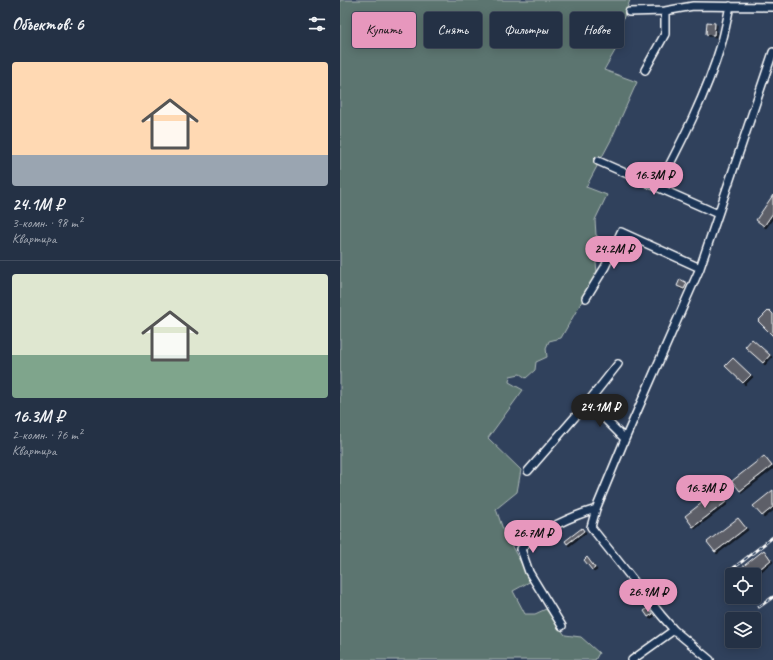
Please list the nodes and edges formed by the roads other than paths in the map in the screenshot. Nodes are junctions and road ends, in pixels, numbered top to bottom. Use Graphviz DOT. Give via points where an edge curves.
graph roads {
  1 [pos="730,6"];
  2 [pos="773,7"];
  3 [pos="665,11"];
  4 [pos="629,12"];
  5 [pos="773,52"];
  6 [pos="645,70"];
  7 [pos="598,161"];
  8 [pos="658,187"];
  9 [pos="718,214"];
  10 [pos="700,268"];
  11 [pos="586,298"];
  12 [pos="618,364"];
  13 [pos="588,402"];
  14 [pos="625,439"];
  15 [pos="528,471"];
  16 [pos="596,509"];
  17 [pos="562,626"];
  18 [pos="674,630"];
  19 [pos="632,660"];
  20 [pos="710,660"];
  1 -- 2 [label="street"];
  1 -- 3 [label="street" via="693,6"];
  1 -- 8 [label="street" via="722,43 709,82"];
  3 -- 4 [label="street"];
  3 -- 6 [label="street" via="665,34"];
  5 -- 9 [label="street"];
  7 -- 8 [label="street"];
  8 -- 9 [label="street"];
  9 -- 10 [label="street"];
  10 -- 11 [label="street" via="621,232 605,267"];
  10 -- 14 [label="street"];
  12 -- 13 [label="street"];
  13 -- 14 [label="street"];
  13 -- 15 [label="street"];
  14 -- 16 [label="street"];
  16 -- 17 [label="street" via="551,529 527,542 521,549 529,572"];
  16 -- 18 [label="street" via="591,527"];
  18 -- 19 [label="street"];
  18 -- 20 [label="street"];
}
